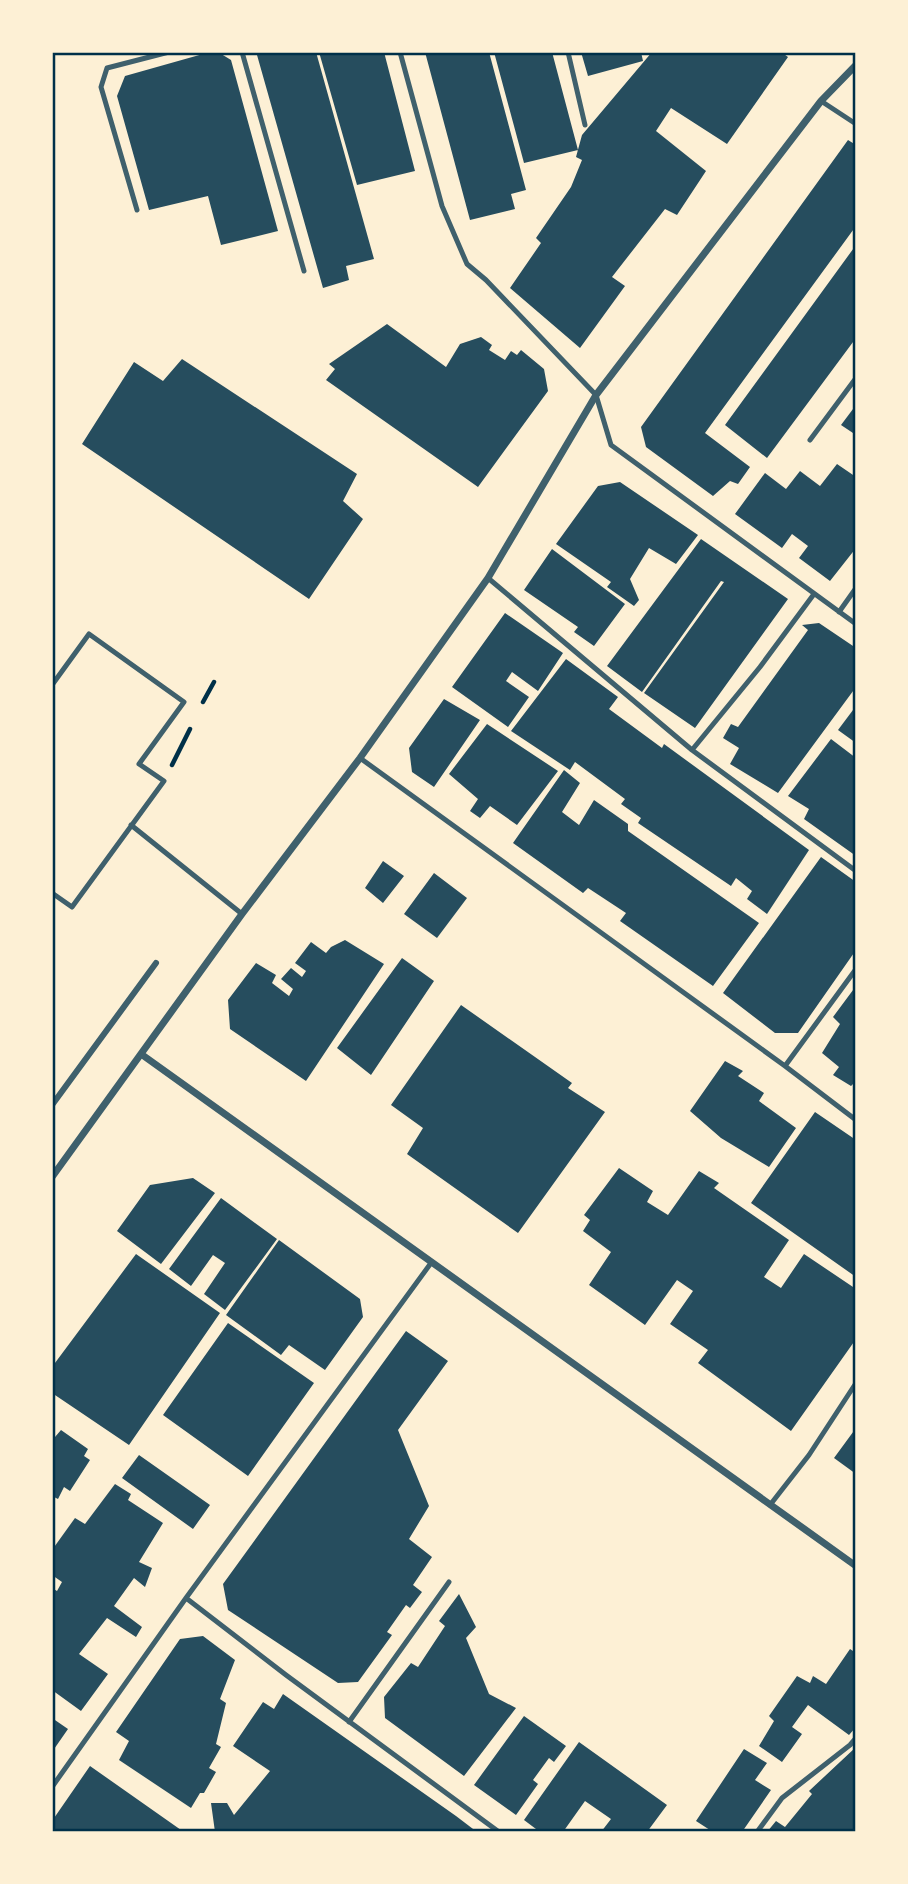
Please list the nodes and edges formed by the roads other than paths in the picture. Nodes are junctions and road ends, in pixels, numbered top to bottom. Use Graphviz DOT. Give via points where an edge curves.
graph roads {
  1 [pos="169,52"];
  2 [pos="242,52"];
  3 [pos="400,52"];
  4 [pos="568,52"];
  5 [pos="856,65"];
  6 [pos="821,102"];
  7 [pos="856,124"];
  8 [pos="585,125"];
  9 [pos="137,210"];
  10 [pos="304,271"];
  11 [pos="856,378"];
  12 [pos="596,395"];
  13 [pos="810,440"];
  14 [pos="488,578"];
  15 [pos="856,588"];
  16 [pos="814,594"];
  17 [pos="839,612"];
  18 [pos="856,624"];
  19 [pos="52,685"];
  20 [pos="692,750"];
  21 [pos="360,758"];
  22 [pos="131,825"];
  23 [pos="856,871"];
  24 [pos="52,893"];
  25 [pos="242,914"];
  26 [pos="156,963"];
  27 [pos="856,969"];
  28 [pos="141,1054"];
  29 [pos="785,1066"];
  30 [pos="52,1105"];
  31 [pos="856,1120"];
  32 [pos="52,1177"];
  33 [pos="431,1263"];
  34 [pos="856,1383"];
  35 [pos="769,1506"];
  36 [pos="856,1566"];
  37 [pos="449,1582"];
  38 [pos="186,1598"];
  39 [pos="349,1722"];
  40 [pos="856,1738"];
  41 [pos="52,1787"];
  42 [pos="499,1832"];
  43 [pos="757,1832"];
  1 -- 9 [label="lane" via="107,68 101,87"];
  2 -- 10 [label="lane"];
  3 -- 12 [label="lane" via="442,206 467,264"];
  4 -- 8 [label="lane"];
  5 -- 6 [label="street"];
  6 -- 7 [label="lane"];
  6 -- 12 [label="street"];
  11 -- 13 [label="lane"];
  12 -- 14 [label="street"];
  12 -- 16 [label="lane" via="611,445"];
  14 -- 20 [label="lane"];
  14 -- 21 [label="street"];
  15 -- 17 [label="lane"];
  16 -- 17 [label="lane"];
  16 -- 20 [label="lane"];
  17 -- 18 [label="lane"];
  19 -- 22 [label="lane" via="89,634 184,702 139,764 164,781"];
  20 -- 23 [label="lane"];
  21 -- 25 [label="street"];
  21 -- 29 [label="lane"];
  22 -- 24 [label="lane" via="72,907"];
  22 -- 25 [label="lane"];
  25 -- 28 [label="street"];
  26 -- 30 [label="street"];
  27 -- 29 [label="lane"];
  28 -- 32 [label="street"];
  28 -- 33 [label="street"];
  29 -- 31 [label="lane"];
  33 -- 35 [label="street"];
  33 -- 38 [label="lane"];
  34 -- 35 [label="lane"];
  35 -- 36 [label="street"];
  37 -- 39 [label="lane"];
  38 -- 39 [label="lane"];
  38 -- 41 [label="lane"];
  39 -- 42 [label="lane"];
  40 -- 43 [label="lane" via="782,1798"];
}
